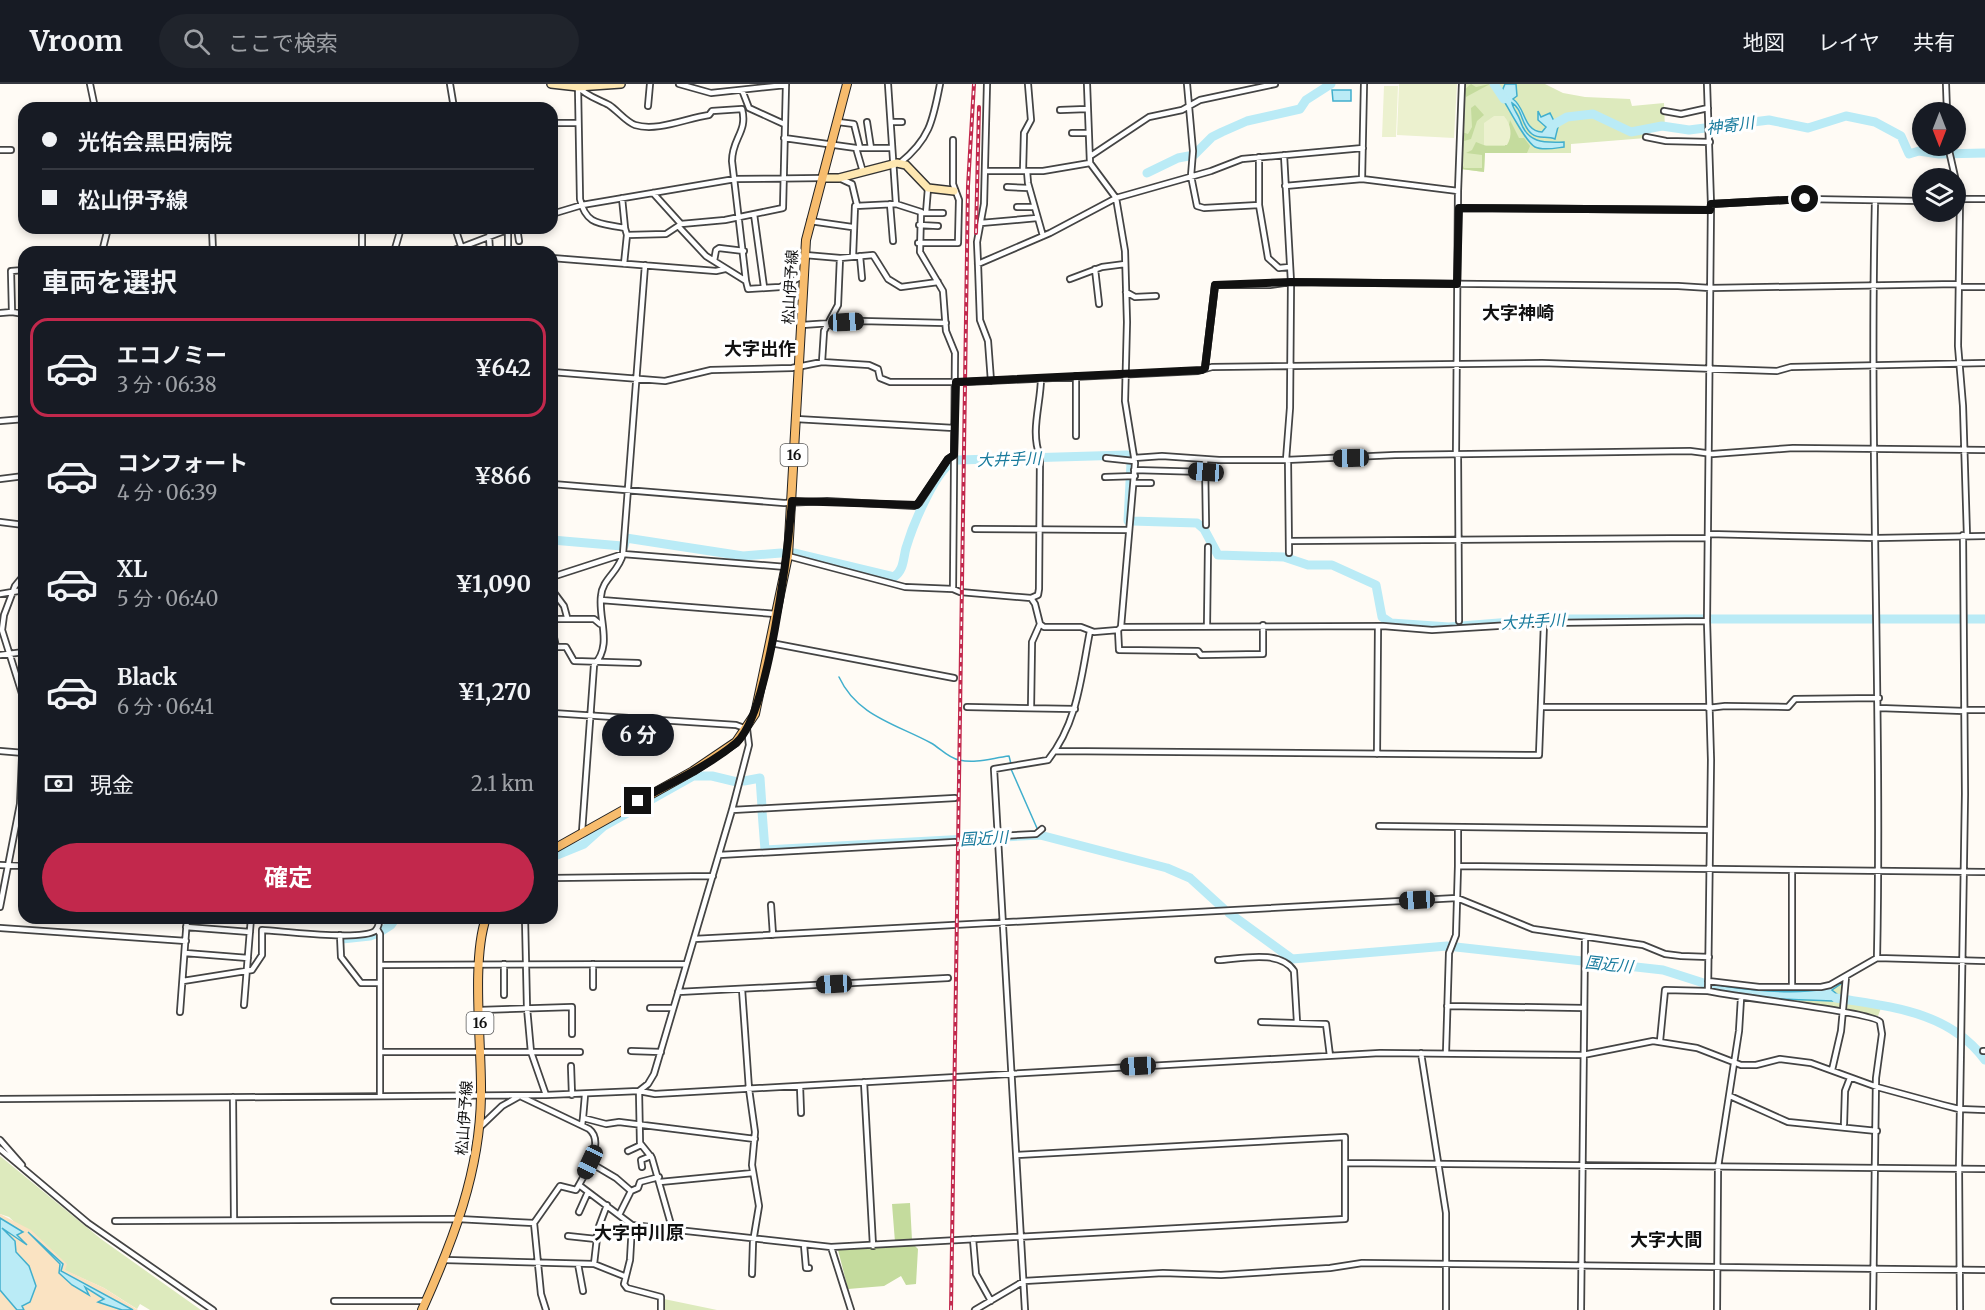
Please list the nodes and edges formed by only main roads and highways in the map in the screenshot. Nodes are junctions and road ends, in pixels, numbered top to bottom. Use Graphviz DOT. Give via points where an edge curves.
graph roads {
  1 [pos="551,84"];
  2 [pos="621,84"];
  3 [pos="847,84"];
  4 [pos="577,85"];
  5 [pos="823,178"];
  6 [pos="954,190"];
  7 [pos="558,846"];
  8 [pos="485,924"];
  9 [pos="422,1310"];
  1 -- 4 [label="main road"];
  2 -- 4 [label="main road"];
  3 -- 5 [label="main road, 松山伊予線 / 16"];
  5 -- 6 [label="main road" via="839,178 897,163 928,188"];
  5 -- 7 [label="main road, 松山伊予線 / 16" via="809,221 803,276 788,556 760,694 747,729 736,742 693,771"];
  8 -- 9 [label="main road, 松山伊予線 / 16" via="480,964 480,1128 474,1166 445,1260"];
}
